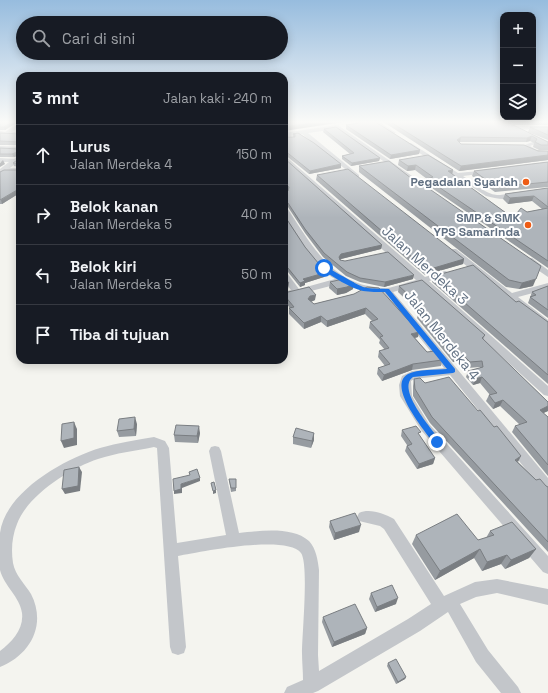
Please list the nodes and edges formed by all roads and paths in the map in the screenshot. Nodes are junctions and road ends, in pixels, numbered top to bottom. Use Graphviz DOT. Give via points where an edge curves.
graph roads {
  1 [pos="327,153"];
  2 [pos="374,153"];
  3 [pos="423,153"];
  4 [pos="427,156"];
  5 [pos="420,157"];
  6 [pos="16,159"];
  7 [pos="0,160"];
  8 [pos="16,160"];
  9 [pos="288,160"];
  10 [pos="397,161"];
  11 [pos="386,163"];
  12 [pos="362,168"];
  13 [pos="16,170"];
  14 [pos="497,170"];
  15 [pos="1,171"];
  16 [pos="346,171"];
  17 [pos="457,175"];
  18 [pos="361,180"];
  19 [pos="434,194"];
  20 [pos="520,194"];
  21 [pos="288,217"];
  22 [pos="447,247"];
  23 [pos="391,251"];
  24 [pos="377,254"];
  25 [pos="523,256"];
  26 [pos="472,266"];
  27 [pos="548,274"];
  28 [pos="288,280"];
  29 [pos="343,280"];
  30 [pos="423,280"];
  31 [pos="548,286"];
  32 [pos="296,291"];
  33 [pos="387,291"];
  34 [pos="288,293"];
  35 [pos="511,296"];
  36 [pos="548,325"];
  37 [pos="453,371"];
  38 [pos="548,392"];
  39 [pos="215,451"];
  40 [pos="548,487"];
  41 [pos="364,517"];
  42 [pos="234,540"];
  43 [pos="170,550"];
  44 [pos="548,567"];
  45 [pos="548,597"];
  46 [pos="446,604"];
  47 [pos="178,648"];
  48 [pos="0,659"];
  49 [pos="312,685"];
  50 [pos="293,693"];
  51 [pos="512,693"];
  1 -- 16 [label="street"];
  2 -- 11 [label="street"];
  3 -- 4 [label="street"];
  4 -- 5 [label="street"];
  4 -- 17 [label="street"];
  6 -- 7 [label="street"];
  8 -- 15 [label="street"];
  9 -- 23 [label="street, Jalan Merdeka 3" via="312,177"];
  10 -- 11 [label="street"];
  11 -- 19 [label="street"];
  12 -- 16 [label="street"];
  13 -- 15 [label="street"];
  14 -- 17 [label="street"];
  16 -- 18 [label="street"];
  17 -- 20 [label="street" via="491,196"];
  21 -- 29 [label="street, Jalan Merdeka 4" via="316,259"];
  22 -- 26 [label="street"];
  23 -- 24 [label="street"];
  23 -- 30 [label="street, Jalan Merdeka 3"];
  25 -- 27 [label="street"];
  26 -- 30 [label="street"];
  26 -- 35 [label="street"];
  28 -- 32 [label="street"];
  29 -- 32 [label="street"];
  29 -- 33 [label="street, Jalan Merdeka 4" via="359,292"];
  30 -- 33 [label="street"];
  30 -- 38 [label="street, Jalan Merdeka 3"];
  31 -- 35 [label="street"];
  32 -- 34 [label="street"];
  33 -- 37 [label="street, Jalan Merdeka 4"];
  35 -- 36 [label="street"];
  37 -- 40 [label="street, Jalan Merdeka 4"];
  37 -- 44 [label="street" via="412,375 406,378 406,396 437,442"];
  39 -- 42 [label="street"];
  41 -- 46 [label="street" via="382,520 391,527"];
  42 -- 43 [label="street"];
  42 -- 49 [label="street" via="290,539 308,550 312,570"];
  43 -- 47 [label="street"];
  43 -- 48 [label="street" via="161,444 154,442 93,456 64,470 26,496 16,509 9,527 6,564 22,594 30,619 17,647"];
  45 -- 46 [label="street" via="497,586 475,590"];
  46 -- 49 [label="street" via="414,626"];
  46 -- 51 [label="street" via="482,656"];
  49 -- 50 [label="street"];
}
